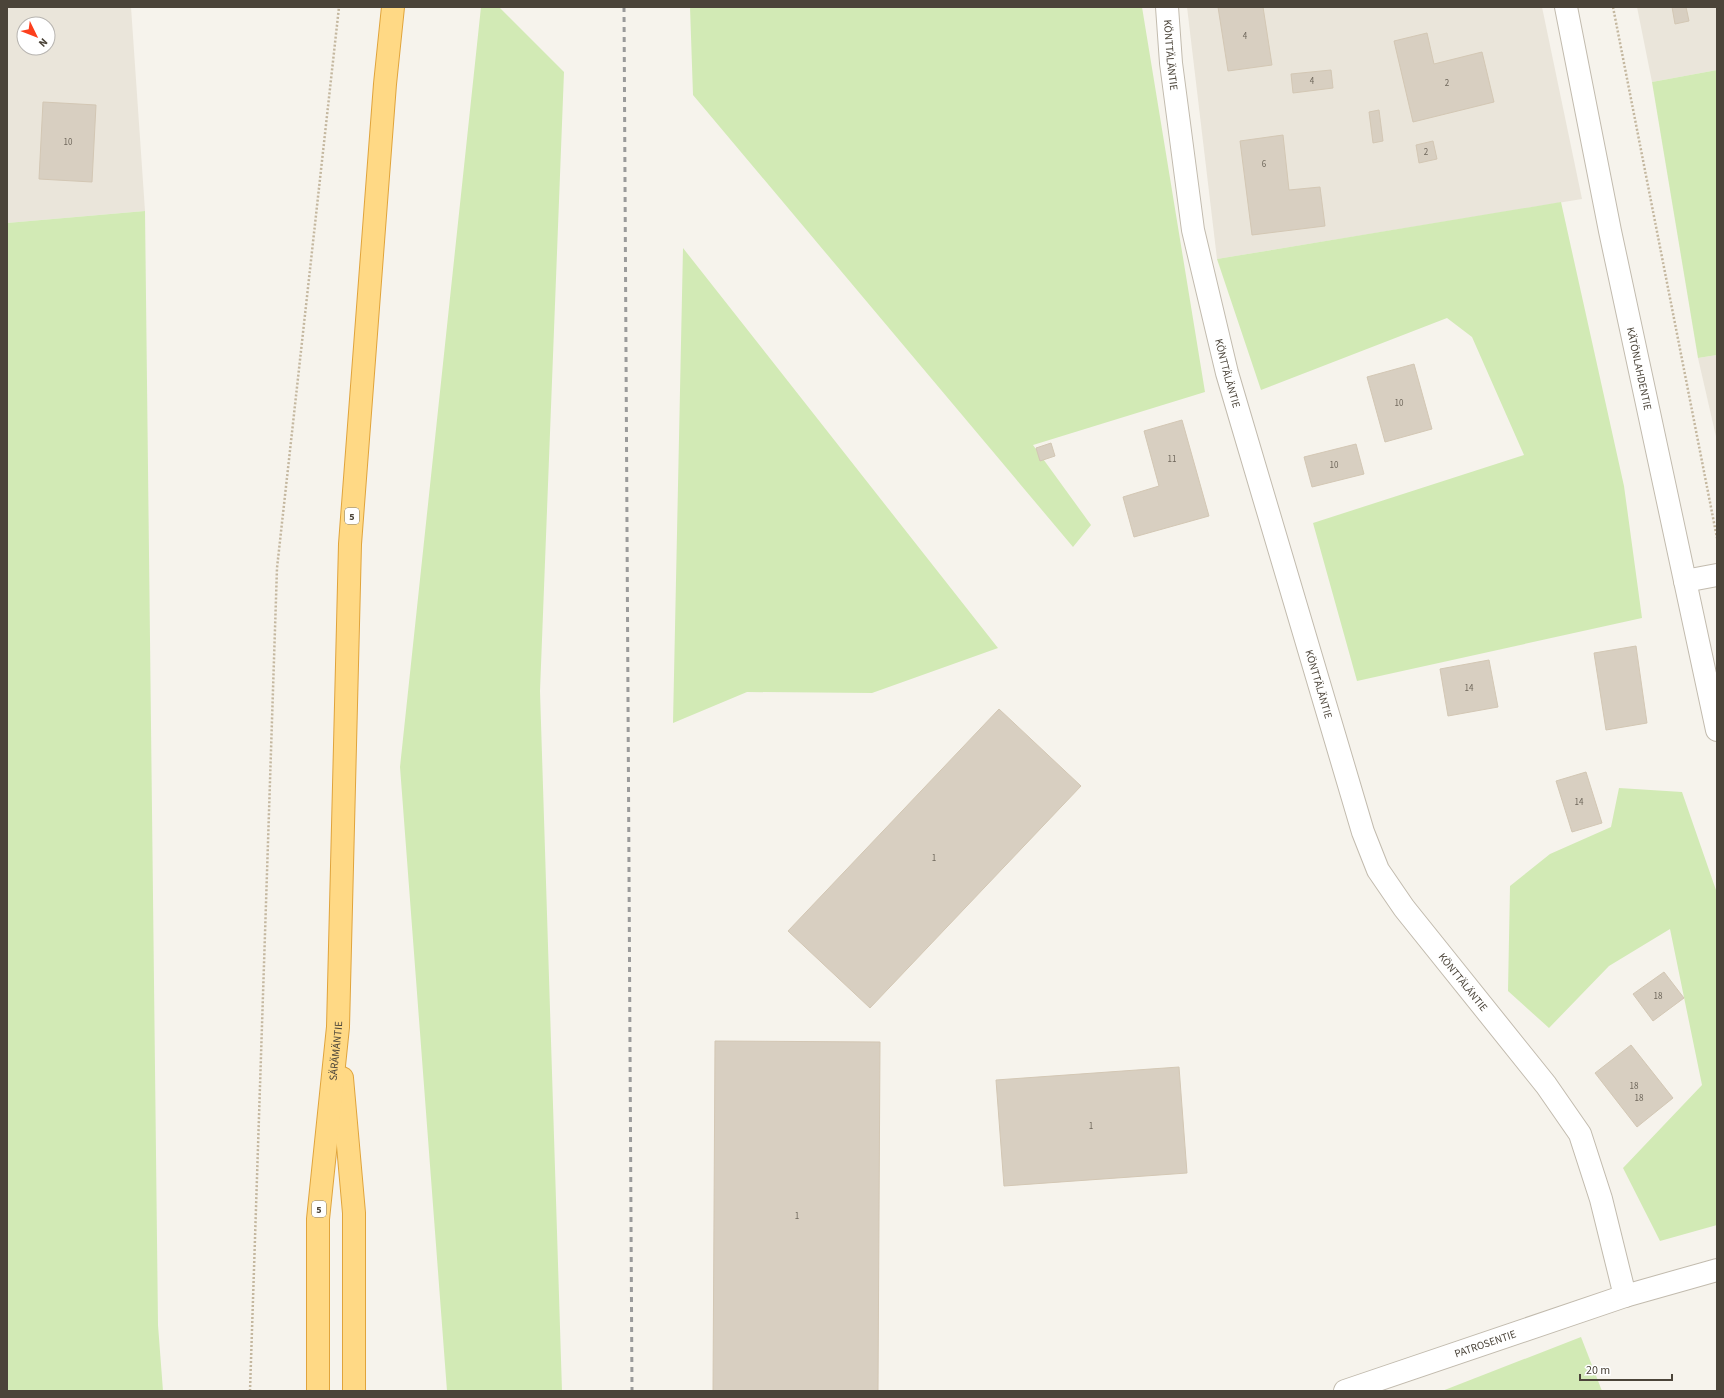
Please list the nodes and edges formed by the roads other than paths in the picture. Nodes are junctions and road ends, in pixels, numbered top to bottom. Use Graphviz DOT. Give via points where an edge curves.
graph roads {
  1 [pos="394,7"];
  2 [pos="1167,7"];
  3 [pos="1566,7"];
  4 [pos="1717,575"];
  5 [pos="1685,582"];
  6 [pos="1717,730"];
  7 [pos="338,1027"];
  8 [pos="1717,1270"];
  9 [pos="1625,1296"];
  10 [pos="318,1391"];
  11 [pos="354,1391"];
  12 [pos="1345,1391"];
  1 -- 7 [label="highway, 5" via="385,84 350,544"];
  2 -- 9 [label="street, KÖNTTÄLÄNTIE" via="1193,230 1227,373 1363,832 1378,870 1404,908 1546,1085 1580,1134 1601,1198"];
  3 -- 5 [label="street, KÄTÖNLAHDENTIE"];
  4 -- 5 [label="street"];
  5 -- 6 [label="street, KÄTÖNLAHDENTIE"];
  7 -- 10 [label="highway, SÄRÄMÄNTIE / 5" via="318,1219"];
  7 -- 11 [label="highway, SÄRÄMÄNTIE / 5" via="354,1213"];
  8 -- 9 [label="street, PATROSENTIE"];
  9 -- 12 [label="street, PATROSENTIE"];
}
